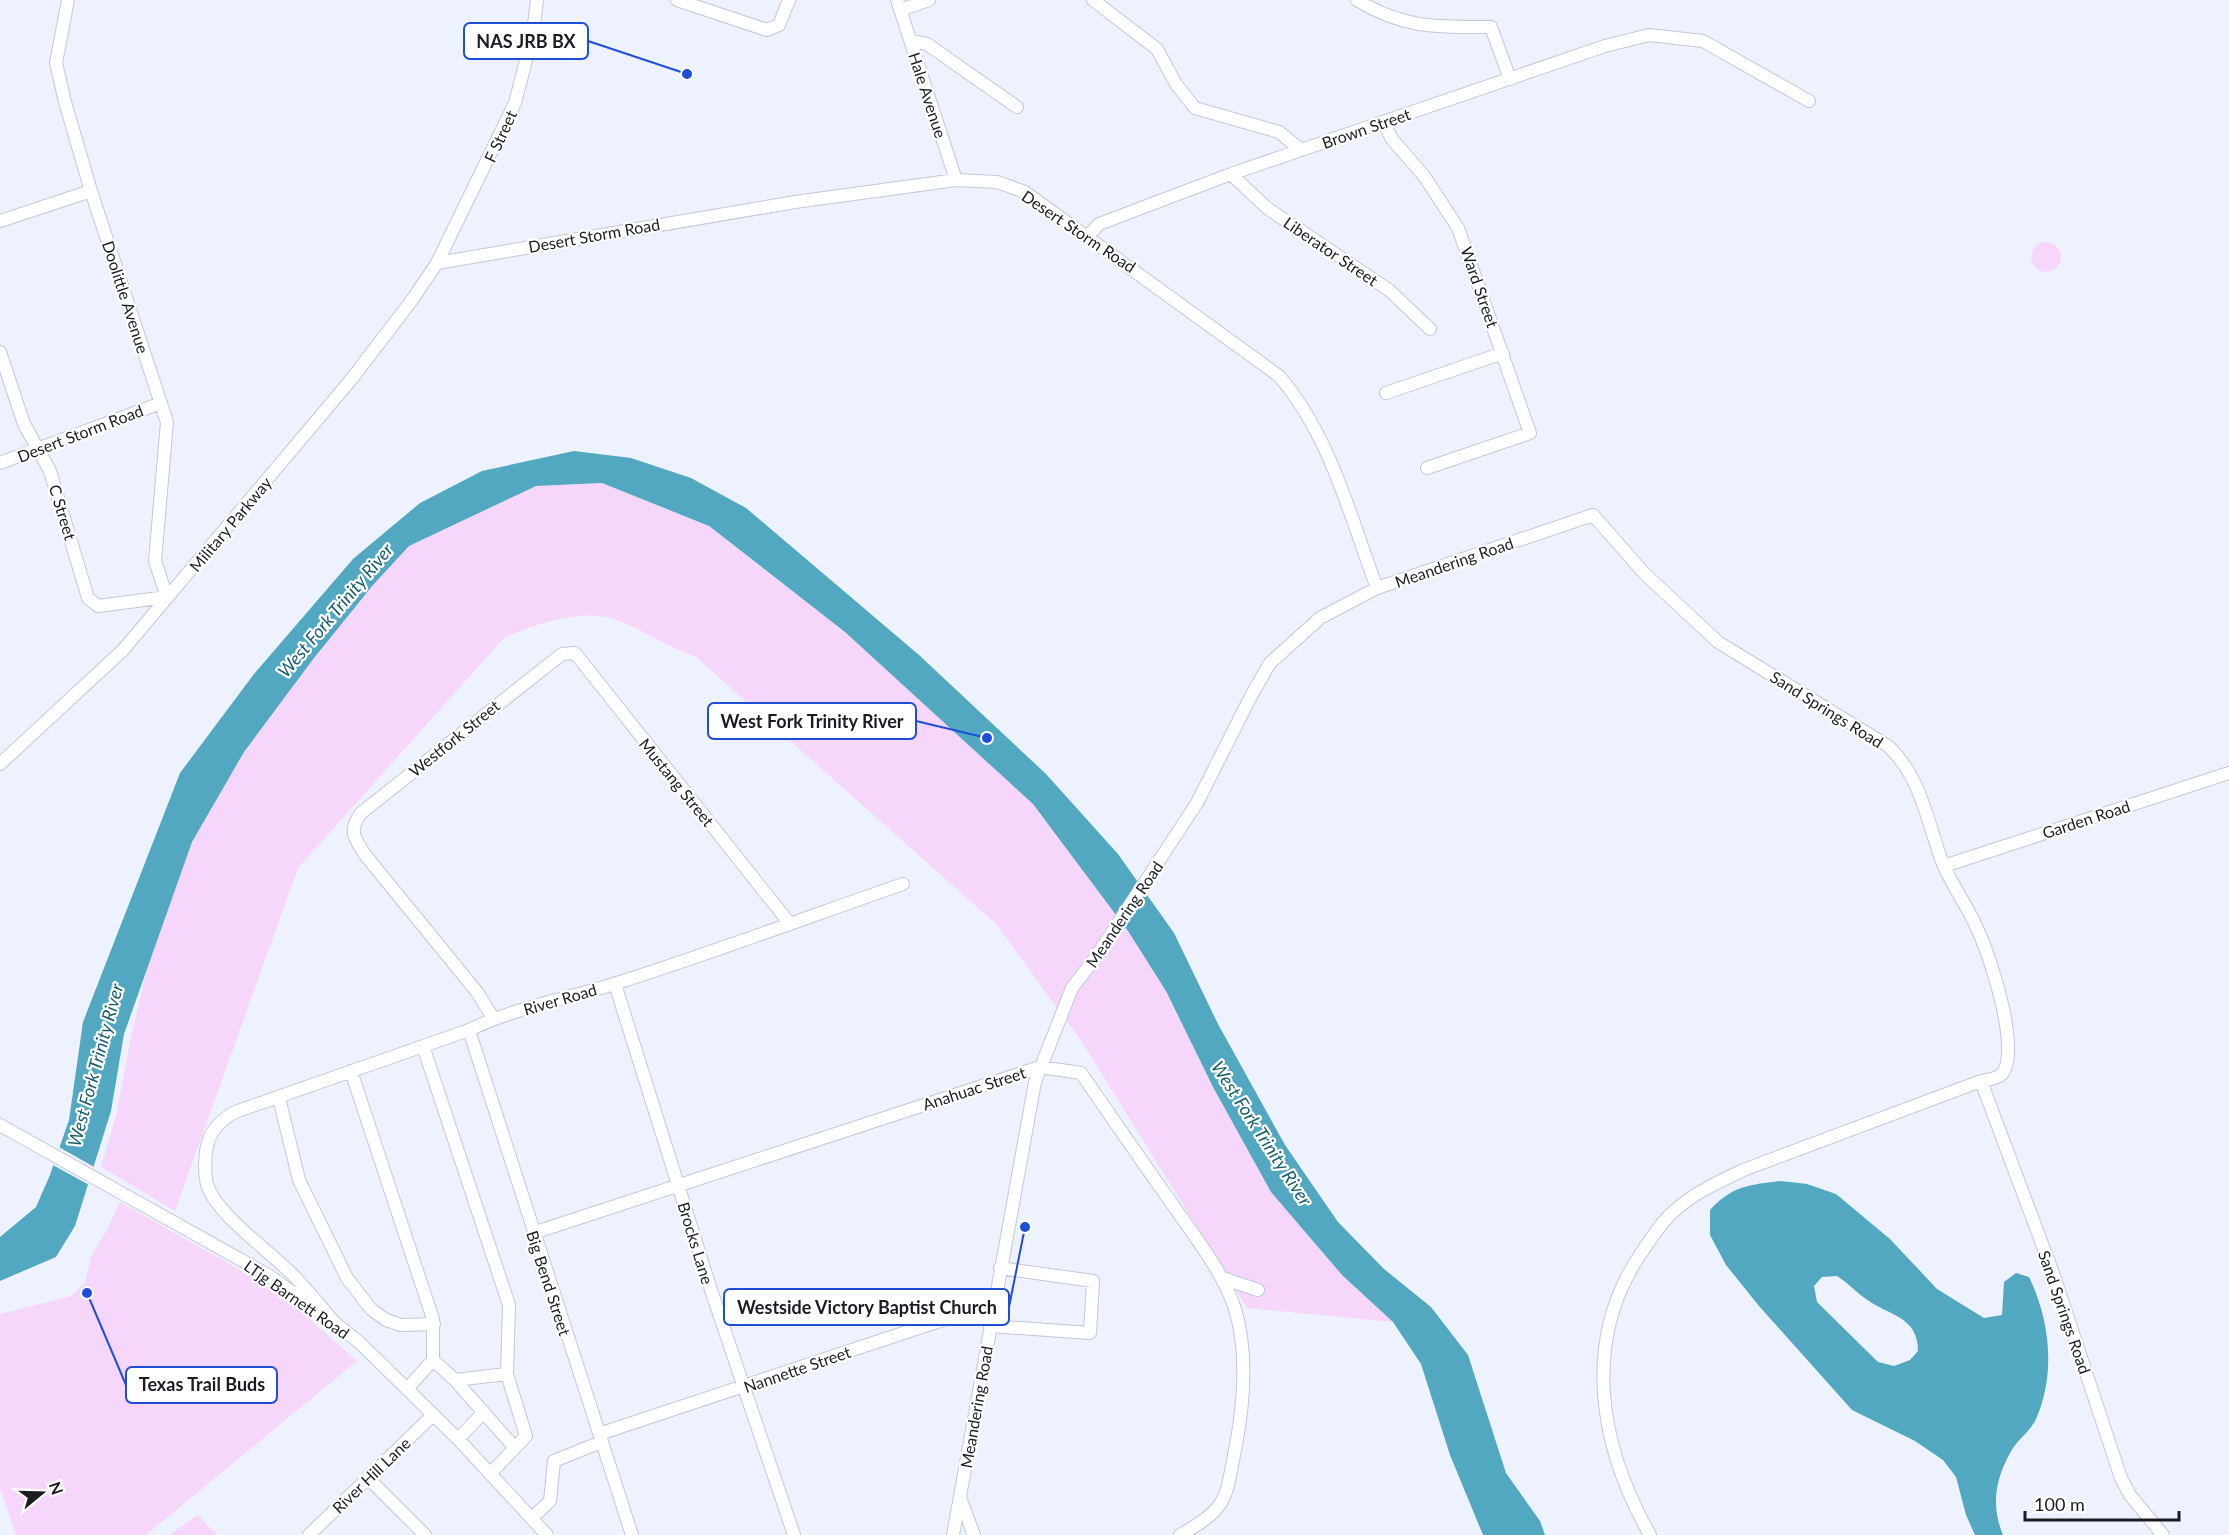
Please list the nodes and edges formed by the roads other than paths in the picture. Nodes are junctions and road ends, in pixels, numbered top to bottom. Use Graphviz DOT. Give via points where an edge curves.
graph roads {
  1 [pos="68,0"];
  2 [pos="537,0"];
  3 [pos="678,0"];
  4 [pos="789,0"];
  5 [pos="929,0"];
  6 [pos="1093,0"];
  7 [pos="1358,0"];
  8 [pos="899,5"];
  9 [pos="910,40"];
  10 [pos="1510,79"];
  11 [pos="1809,101"];
  12 [pos="1017,107"];
  13 [pos="1383,122"];
  14 [pos="1301,150"];
  15 [pos="1231,174"];
  16 [pos="957,180"];
  17 [pos="91,191"];
  18 [pos="0,221"];
  19 [pos="1089,236"];
  20 [pos="437,263"];
  21 [pos="1430,329"];
  22 [pos="0,352"];
  23 [pos="1503,353"];
  24 [pos="1386,393"];
  25 [pos="161,403"];
  26 [pos="38,450"];
  27 [pos="0,463"];
  28 [pos="1428,468"];
  29 [pos="1593,515"];
  30 [pos="1377,588"];
  31 [pos="167,597"];
  32 [pos="559,656"];
  33 [pos="0,765"];
  34 [pos="2229,773"];
  35 [pos="1944,866"];
  36 [pos="903,884"];
  37 [pos="790,924"];
  38 [pos="615,984"];
  39 [pos="493,1018"];
  40 [pos="469,1030"];
  41 [pos="423,1046"];
  42 [pos="1040,1067"];
  43 [pos="351,1071"];
  44 [pos="1981,1081"];
  45 [pos="279,1098"];
  46 [pos="0,1125"];
  47 [pos="678,1185"];
  48 [pos="532,1233"];
  49 [pos="1000,1268"];
  50 [pos="1222,1278"];
  51 [pos="1258,1290"];
  52 [pos="994,1303"];
  53 [pos="335,1323"];
  54 [pos="434,1324"];
  55 [pos="990,1326"];
  56 [pos="433,1360"];
  57 [pos="507,1374"];
  58 [pos="455,1380"];
  59 [pos="744,1388"];
  60 [pos="407,1389"];
  61 [pos="484,1412"];
  62 [pos="433,1415"];
  63 [pos="600,1438"];
  64 [pos="458,1439"];
  65 [pos="515,1448"];
  66 [pos="490,1474"];
  67 [pos="368,1478"];
  68 [pos="960,1498"];
  69 [pos="532,1518"];
  70 [pos="309,1535"];
  71 [pos="425,1535"];
  72 [pos="547,1535"];
  73 [pos="632,1535"];
  74 [pos="794,1535"];
  75 [pos="953,1535"];
  76 [pos="974,1535"];
  77 [pos="1180,1535"];
  78 [pos="1650,1535"];
  79 [pos="2163,1535"];
  1 -- 17 [label="street, Doolittle Avenue" via="56,63"];
  2 -- 20 [label="street, F Street" via="515,103"];
  3 -- 4 [label="street" via="767,30 779,26"];
  5 -- 8 [label="street"];
  6 -- 14 [label="street" via="1157,48 1176,84 1195,108 1278,132"];
  7 -- 10 [label="street" via="1380,14 1429,27 1491,27"];
  8 -- 9 [label="street, Hale Avenue"];
  9 -- 12 [label="street" via="927,44"];
  9 -- 16 [label="street, Hale Avenue"];
  10 -- 11 [label="street, Brown Street" via="1649,35 1703,41"];
  10 -- 13 [label="street, Brown Street"];
  13 -- 14 [label="street, Brown Street"];
  13 -- 23 [label="street, Ward Street" via="1458,228"];
  14 -- 15 [label="street, Brown Street"];
  15 -- 19 [label="street, Brown Street" via="1099,224"];
  15 -- 21 [label="street, Liberator Street" via="1267,208 1389,290"];
  16 -- 19 [label="street, Desert Storm Road" via="997,182 1025,192"];
  16 -- 20 [label="street, Desert Storm Road" via="784,204"];
  17 -- 18 [label="street"];
  17 -- 25 [label="street, Doolittle Avenue"];
  19 -- 30 [label="street, Desert Storm Road" via="1260,359 1298,397 1327,453"];
  20 -- 31 [label="street, Military Parkway" via="350,381"];
  22 -- 26 [label="street, C Street" via="24,424"];
  23 -- 24 [label="street"];
  23 -- 28 [label="street, Ward Street" via="1530,433"];
  25 -- 26 [label="street, Desert Storm Road"];
  25 -- 31 [label="street, Doolittle Avenue" via="167,422 155,561"];
  26 -- 27 [label="street, Desert Storm Road"];
  26 -- 31 [label="street, C Street" via="50,471 88,598 98,606"];
  29 -- 30 [label="street, Meandering Road"];
  29 -- 35 [label="street, Sand Springs Road" via="1644,573 1718,642 1900,757 1922,796"];
  30 -- 42 [label="street, Meandering Road" via="1320,618 1270,663 1197,803 1072,988"];
  31 -- 33 [label="street, Military Parkway" via="123,650"];
  32 -- 37 [label="street, Mustang Street" via="575,653"];
  32 -- 39 [label="street, Westfork Street" via="361,813 353,825 366,856 477,992"];
  34 -- 35 [label="street, Garden Road"];
  35 -- 44 [label="street, Sand Springs Road" via="1979,933 2005,1013 2008,1060 2001,1074"];
  36 -- 37 [label="street, River Road"];
  37 -- 38 [label="street, River Road"];
  38 -- 39 [label="street, River Road"];
  38 -- 47 [label="street, Brocks Lane"];
  39 -- 40 [label="street, River Road"];
  40 -- 41 [label="street, River Road"];
  40 -- 48 [label="street, Big Bend Street"];
  41 -- 43 [label="street, River Road"];
  41 -- 57 [label="street" via="508,1305"];
  42 -- 47 [label="street, Anahuac Street"];
  42 -- 49 [label="street, Meandering Road"];
  42 -- 50 [label="street, Anahuac Street" via="1081,1073"];
  43 -- 45 [label="street, River Road"];
  43 -- 54 [label="street"];
  44 -- 78 [label="street, Sand Springs Road" via="1711,1185 1671,1213 1657,1230 1622,1286 1609,1319 1603,1384 1617,1460"];
  44 -- 79 [label="street, Sand Springs Road" via="2053,1273 2121,1478"];
  45 -- 53 [label="street, River Road" via="220,1121 207,1148 207,1183 211,1195 238,1225 292,1274"];
  45 -- 54 [label="street" via="299,1180 346,1278 386,1320 401,1325"];
  46 -- 53 [label="street, LTjg Barnett Road" via="268,1275"];
  47 -- 48 [label="street, Anahuac Street"];
  47 -- 59 [label="street, Brocks Lane"];
  48 -- 63 [label="street, Big Bend Street"];
  49 -- 52 [label="street, Meandering Road"];
  49 -- 55 [label="street" via="1093,1281 1090,1333"];
  50 -- 51 [label="street"];
  50 -- 77 [label="street, Anahuac Street" via="1236,1312 1242,1346 1242,1413 1221,1506 1209,1519"];
  52 -- 55 [label="street, Meandering Road"];
  52 -- 59 [label="street, Nannette Street"];
  53 -- 60 [label="street, LTjg Barnett Road"];
  54 -- 56 [label="street"];
  55 -- 68 [label="street, Meandering Road"];
  56 -- 58 [label="street"];
  56 -- 60 [label="street"];
  57 -- 58 [label="street"];
  57 -- 65 [label="street" via="526,1436"];
  58 -- 61 [label="street"];
  59 -- 63 [label="street, Nannette Street"];
  59 -- 74 [label="street, Brocks Lane"];
  60 -- 62 [label="street, LTjg Barnett Road"];
  61 -- 64 [label="street"];
  61 -- 65 [label="street"];
  62 -- 64 [label="street, LTjg Barnett Road"];
  62 -- 67 [label="street, River Hill Lane"];
  63 -- 69 [label="street, Nannette Street" via="554,1461 550,1501"];
  63 -- 73 [label="street, Big Bend Street"];
  64 -- 66 [label="street, LTjg Barnett Road"];
  65 -- 66 [label="street"];
  66 -- 69 [label="street, LTjg Barnett Road"];
  67 -- 70 [label="street, River Hill Lane"];
  67 -- 71 [label="street"];
  68 -- 75 [label="street, Meandering Road"];
  68 -- 76 [label="street"];
  69 -- 72 [label="street, LTjg Barnett Road"];
}
